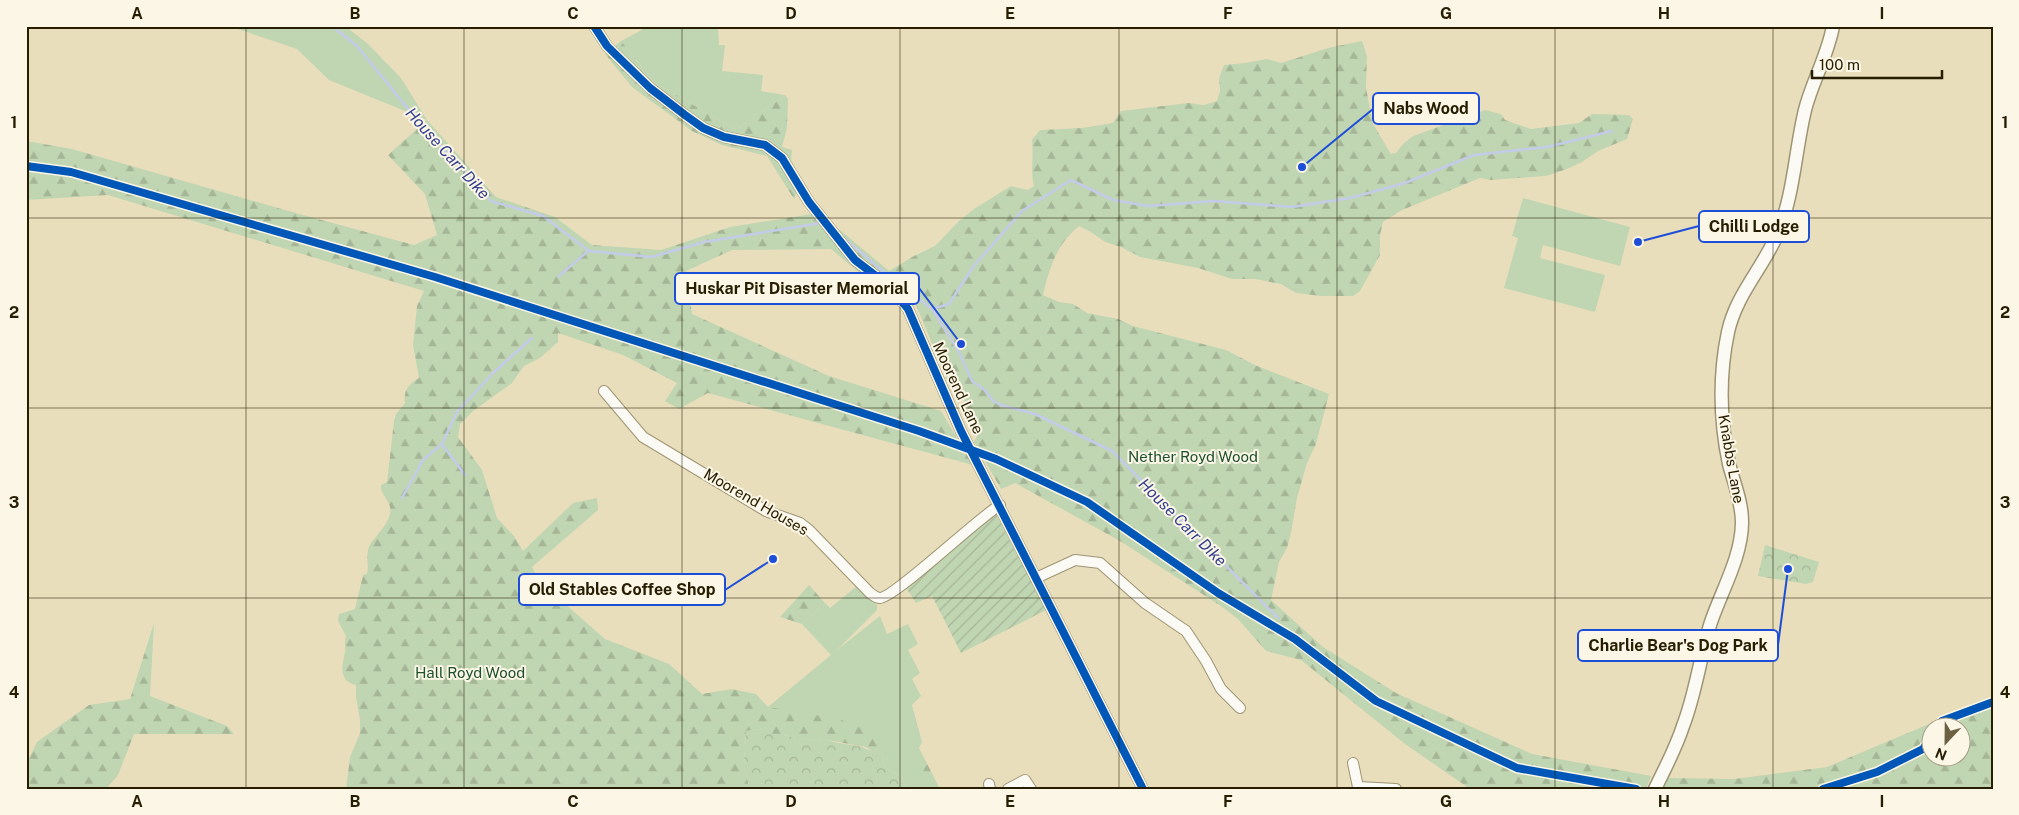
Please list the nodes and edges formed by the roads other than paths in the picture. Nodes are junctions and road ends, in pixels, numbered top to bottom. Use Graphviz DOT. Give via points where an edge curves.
graph roads {
  1 [pos="594,26"];
  2 [pos="1833,26"];
  3 [pos="604,391"];
  4 [pos="1000,505"];
  5 [pos="1036,578"];
  6 [pos="1240,708"];
  7 [pos="1352,763"];
  8 [pos="1354,788"];
  9 [pos="1008,789"];
  10 [pos="1030,789"];
  11 [pos="1142,789"];
  12 [pos="1396,789"];
  13 [pos="1655,789"];
  1 -- 4 [label="street, Moorend Lane" via="608,46 650,88 691,120 724,137 765,145 782,158 809,202 855,260 889,286 908,309 950,407"];
  2 -- 13 [label="main road, Knabbs Lane" via="1807,101 1783,218 1768,252 1745,289 1728,331 1721,399 1730,463 1739,495 1740,542 1711,623 1684,726"];
  3 -- 4 [label="street, Moorend Houses" via="643,437 766,511 809,530 877,598 903,584"];
  4 -- 5 [label="street, Moorend Lane"];
  5 -- 6 [label="street" via="1075,560 1100,563 1145,603 1186,631 1221,689"];
  5 -- 11 [label="street, Moorend Lane"];
  7 -- 8 [label="street"];
  8 -- 12 [label="street"];
  9 -- 10 [label="street" via="1025,780"];
}
